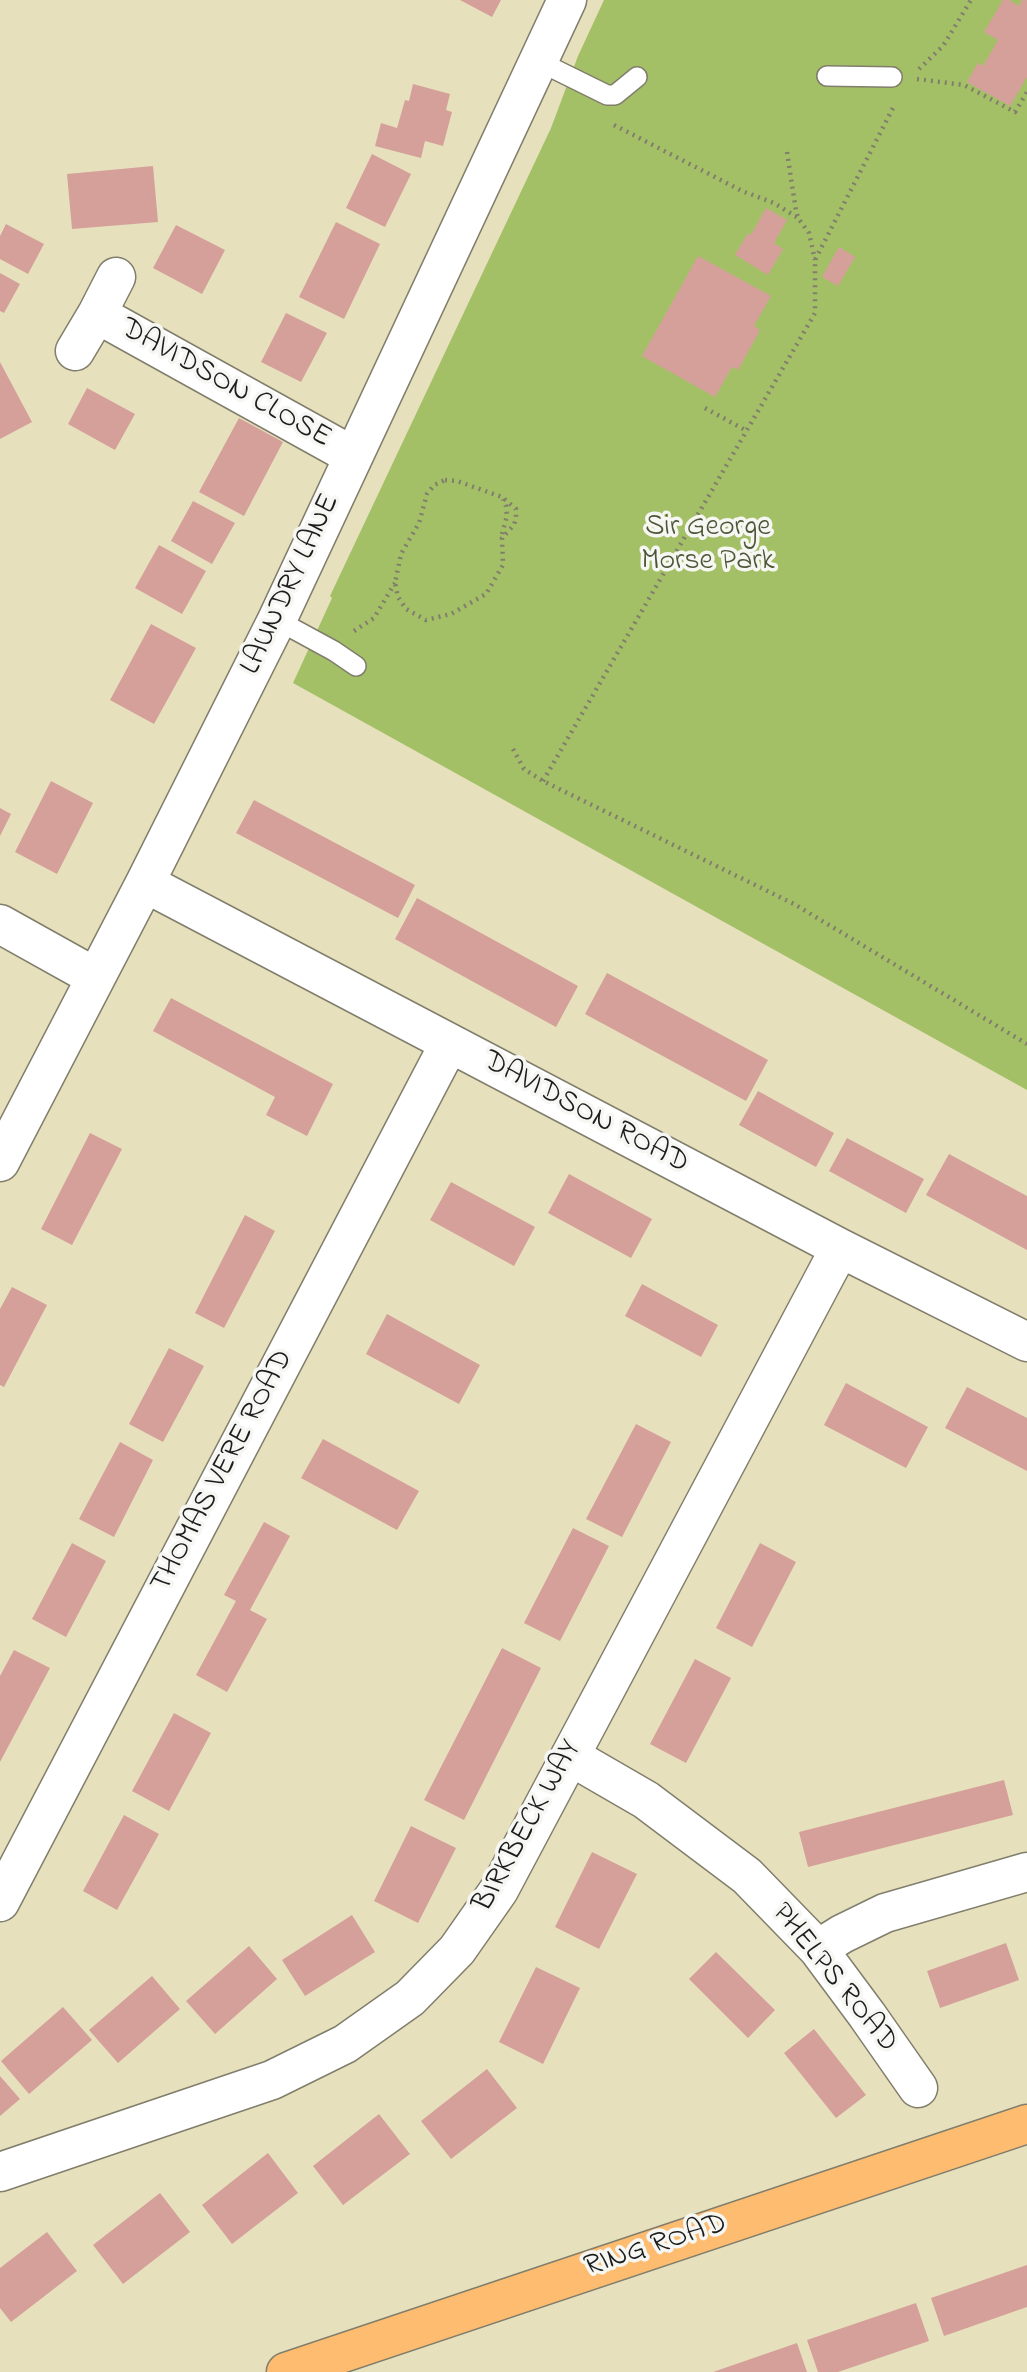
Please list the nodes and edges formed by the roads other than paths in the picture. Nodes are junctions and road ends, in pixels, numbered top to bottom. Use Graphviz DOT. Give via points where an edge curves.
graph roads {
  1 [pos="567,0"];
  2 [pos="538,61"];
  3 [pos="827,76"];
  4 [pos="637,77"];
  5 [pos="900,77"];
  6 [pos="116,277"];
  7 [pos="97,314"];
  8 [pos="75,351"];
  9 [pos="353,456"];
  10 [pos="277,620"];
  11 [pos="356,666"];
  12 [pos="145,883"];
  13 [pos="0,925"];
  14 [pos="95,977"];
  15 [pos="449,1044"];
  16 [pos="0,1162"];
  17 [pos="840,1248"];
  18 [pos="1027,1342"];
  19 [pos="570,1756"];
  20 [pos="1027,1872"];
  21 [pos="0,1902"];
  22 [pos="818,1949"];
  23 [pos="918,2088"];
  24 [pos="1027,2124"];
  25 [pos="0,2172"];
  26 [pos="286,2372"];
  1 -- 2 [label="street, LAUNDRY LANE"];
  2 -- 4 [label="lane" via="607,95 615,95"];
  2 -- 9 [label="street, LAUNDRY LANE"];
  3 -- 5 [label="lane"];
  6 -- 7 [label="street, DAVIDSON CLOSE"];
  7 -- 8 [label="street, DAVIDSON CLOSE"];
  7 -- 9 [label="street, DAVIDSON CLOSE"];
  9 -- 10 [label="street, LAUNDRY LANE"];
  10 -- 11 [label="lane"];
  10 -- 12 [label="street, LAUNDRY LANE"];
  12 -- 14 [label="street, LAUNDRY LANE"];
  12 -- 15 [label="street, DAVIDSON ROAD"];
  13 -- 14 [label="street"];
  14 -- 16 [label="street, LAUNDRY LANE"];
  15 -- 17 [label="street, DAVIDSON ROAD"];
  15 -- 21 [label="street, THOMAS VERE ROAD"];
  17 -- 18 [label="street, DAVIDSON ROAD"];
  17 -- 19 [label="street, BIRKBECK WAY"];
  19 -- 22 [label="street, PHELPS ROAD" via="646,1800 715,1850"];
  19 -- 25 [label="street, BIRKBECK WAY" via="499,1890 457,1950 410,1998 345,2044 272,2080"];
  20 -- 22 [label="street" via="885,1913"];
  22 -- 23 [label="street, PHELPS ROAD"];
  24 -- 26 [label="highway, RING ROAD"];
}
